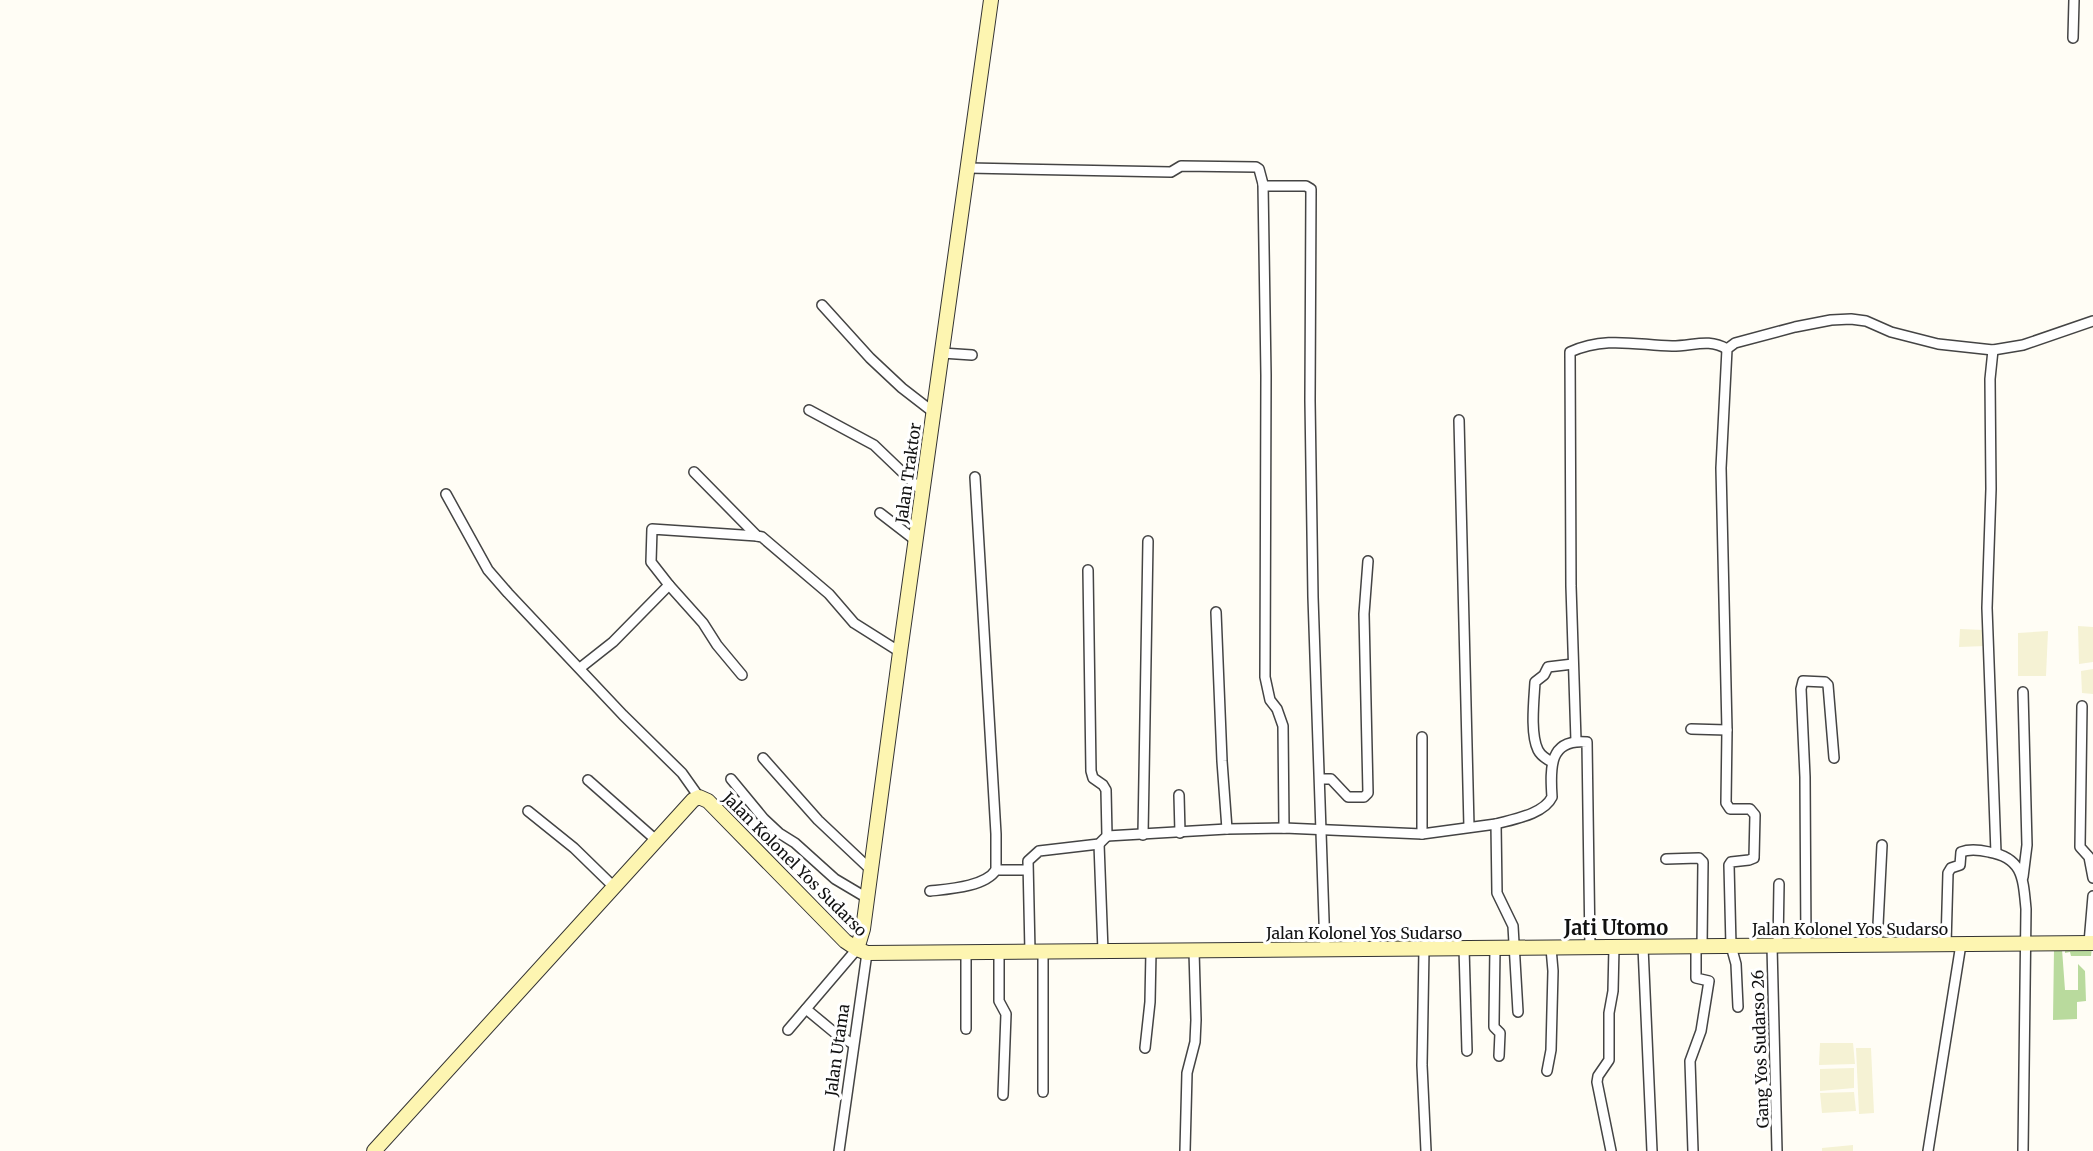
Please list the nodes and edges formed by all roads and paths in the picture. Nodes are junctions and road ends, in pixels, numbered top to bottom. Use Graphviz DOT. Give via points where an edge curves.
graph roads {
  1 [pos="991,0"];
  2 [pos="2074,0"];
  3 [pos="2073,38"];
  4 [pos="968,168"];
  5 [pos="1263,184"];
  6 [pos="822,305"];
  7 [pos="2093,321"];
  8 [pos="1727,349"];
  9 [pos="1993,350"];
  10 [pos="942,353"];
  11 [pos="972,355"];
  12 [pos="809,410"];
  13 [pos="933,412"];
  14 [pos="1460,420"];
  15 [pos="694,472"];
  16 [pos="975,477"];
  17 [pos="922,491"];
  18 [pos="446,494"];
  19 [pos="879,513"];
  20 [pos="757,536"];
  21 [pos="915,540"];
  22 [pos="1148,542"];
  23 [pos="1368,561"];
  24 [pos="1088,570"];
  25 [pos="669,585"];
  26 [pos="1216,612"];
  27 [pos="900,652"];
  28 [pos="1573,664"];
  29 [pos="580,668"];
  30 [pos="742,675"];
  31 [pos="2024,692"];
  32 [pos="2082,706"];
  33 [pos="1691,729"];
  34 [pos="1727,730"];
  35 [pos="1422,737"];
  36 [pos="1576,741"];
  37 [pos="764,758"];
  38 [pos="1834,758"];
  39 [pos="1552,762"];
  40 [pos="731,778"];
  41 [pos="588,780"];
  42 [pos="1320,780"];
  43 [pos="1179,795"];
  44 [pos="699,797"];
  45 [pos="528,811"];
  46 [pos="1496,824"];
  47 [pos="1469,827"];
  48 [pos="1284,828"];
  49 [pos="1227,829"];
  50 [pos="1321,829"];
  51 [pos="1180,833"];
  52 [pos="1422,834"];
  53 [pos="1143,835"];
  54 [pos="1107,836"];
  55 [pos="657,840"];
  56 [pos="1099,844"];
  57 [pos="1882,845"];
  58 [pos="1996,853"];
  59 [pos="1666,859"];
  60 [pos="871,870"];
  61 [pos="996,870"];
  62 [pos="1027,870"];
  63 [pos="2093,878"];
  64 [pos="2022,880"];
  65 [pos="1779,884"];
  66 [pos="614,887"];
  67 [pos="930,891"];
  68 [pos="2093,896"];
  69 [pos="867,898"];
  70 [pos="2091,943"];
  71 [pos="1946,944"];
  72 [pos="1961,944"];
  73 [pos="2026,944"];
  74 [pos="1877,945"];
  75 [pos="1699,946"];
  76 [pos="1731,946"];
  77 [pos="1775,946"];
  78 [pos="1806,946"];
  79 [pos="1590,947"];
  80 [pos="1614,947"];
  81 [pos="1643,947"];
  82 [pos="1464,948"];
  83 [pos="1495,948"];
  84 [pos="1514,948"];
  85 [pos="1551,948"];
  86 [pos="1424,949"];
  87 [pos="1325,950"];
  88 [pos="862,951"];
  89 [pos="1103,951"];
  90 [pos="1151,951"];
  91 [pos="1194,951"];
  92 [pos="966,952"];
  93 [pos="999,952"];
  94 [pos="1036,952"];
  95 [pos="1738,1007"];
  96 [pos="806,1009"];
  97 [pos="1518,1012"];
  98 [pos="966,1029"];
  99 [pos="788,1030"];
  100 [pos="853,1044"];
  101 [pos="1145,1048"];
  102 [pos="1467,1051"];
  103 [pos="1499,1056"];
  104 [pos="1547,1071"];
  105 [pos="1043,1092"];
  106 [pos="1003,1095"];
  107 [pos="374,1151"];
  108 [pos="839,1151"];
  109 [pos="1185,1151"];
  110 [pos="1425,1151"];
  111 [pos="1611,1151"];
  112 [pos="1652,1151"];
  113 [pos="1693,1151"];
  114 [pos="1778,1151"];
  115 [pos="1928,1151"];
  116 [pos="2023,1151"];
  1 -- 4 [label="street, Jalan Traktor"];
  2 -- 3 [label="street"];
  4 -- 5 [label="street" via="1171,172 1181,166 1256,167"];
  4 -- 10 [label="street, Jalan Traktor"];
  5 -- 42 [label="street" via="1306,186 1311,191 1310,413"];
  5 -- 48 [label="street" via="1265,676 1270,700 1283,726"];
  6 -- 13 [label="street" via="870,358"];
  7 -- 9 [label="street" via="2023,345"];
  8 -- 9 [label="street" via="1735,343 1795,327 1851,319 1938,344"];
  8 -- 28 [label="street" via="1713,342 1673,346 1609,342 1570,352"];
  8 -- 34 [label="street" via="1721,468"];
  9 -- 58 [label="street" via="1987,608"];
  10 -- 11 [label="street"];
  10 -- 13 [label="street, Jalan Traktor"];
  12 -- 17 [label="street" via="874,445"];
  13 -- 17 [label="street, Jalan Traktor"];
  14 -- 47 [label="street"];
  15 -- 20 [label="street"];
  16 -- 61 [label="street"];
  17 -- 21 [label="street, Jalan Traktor"];
  18 -- 29 [label="street" via="488,570"];
  19 -- 21 [label="street"];
  20 -- 25 [label="street" via="652,529 651,562"];
  20 -- 27 [label="street" via="829,594 854,623"];
  21 -- 27 [label="street, Jalan Traktor"];
  22 -- 53 [label="street"];
  23 -- 42 [label="street" via="1364,614 1368,793 1364,797 1348,797 1331,779"];
  24 -- 54 [label="street" via="1091,771 1094,780 1106,790"];
  25 -- 29 [label="street" via="613,642"];
  25 -- 30 [label="street"];
  26 -- 49 [label="street"];
  27 -- 60 [label="street, Jalan Traktor"];
  28 -- 36 [label="street"];
  28 -- 39 [label="street" via="1548,667 1535,682 1537,749"];
  29 -- 44 [label="street" via="682,772"];
  31 -- 64 [label="street" via="2027,845"];
  32 -- 63 [label="street" via="2080,848 2089,857"];
  33 -- 34 [label="street"];
  34 -- 76 [label="street" via="1727,805 1730,809 1750,809 1755,815 1754,858 1729,865"];
  35 -- 52 [label="street"];
  36 -- 39 [label="street" via="1560,748"];
  36 -- 79 [label="street" via="1587,742"];
  37 -- 60 [label="street" via="818,820"];
  38 -- 78 [label="street" via="1828,685 1803,681"];
  39 -- 46 [label="street" via="1550,802 1536,811"];
  40 -- 69 [label="street" via="779,833 835,879"];
  41 -- 55 [label="street"];
  42 -- 50 [label="street"];
  43 -- 51 [label="street"];
  44 -- 55 [label="street"];
  44 -- 88 [label="street, Jalan Kolonel Yos Sudarso" via="708,801 845,940"];
  45 -- 66 [label="street"];
  46 -- 47 [label="street"];
  46 -- 84 [label="street" via="1497,893 1512,923"];
  47 -- 52 [label="street"];
  48 -- 49 [label="street"];
  48 -- 50 [label="street"];
  49 -- 51 [label="street"];
  50 -- 52 [label="street"];
  50 -- 87 [label="street"];
  51 -- 53 [label="street"];
  53 -- 54 [label="street"];
  54 -- 56 [label="street"];
  55 -- 66 [label="street"];
  56 -- 62 [label="street" via="1039,850 1028,861"];
  56 -- 89 [label="street"];
  57 -- 74 [label="street"];
  58 -- 64 [label="street" via="2017,866"];
  58 -- 71 [label="street" via="1961,852 1960,865 1949,870"];
  59 -- 75 [label="street" via="1699,858 1703,862"];
  60 -- 69 [label="street, Jalan Traktor"];
  61 -- 62 [label="street"];
  61 -- 67 [label="street" via="990,878 976,883"];
  62 -- 94 [label="street"];
  64 -- 73 [label="street"];
  65 -- 77 [label="street, Gang Yos Sudarso 26"];
  66 -- 107 [label="street"];
  68 -- 70 [label="street"];
  69 -- 88 [label="street, Jalan Traktor"];
  70 -- 73 [label="street, Jalan Kolonel Yos Sudarso"];
  71 -- 72 [label="street, Jalan Kolonel Yos Sudarso"];
  71 -- 74 [label="street, Jalan Kolonel Yos Sudarso"];
  72 -- 73 [label="street, Jalan Kolonel Yos Sudarso"];
  72 -- 115 [label="street"];
  73 -- 116 [label="street"];
  74 -- 78 [label="street, Jalan Kolonel Yos Sudarso"];
  75 -- 76 [label="street, Jalan Kolonel Yos Sudarso"];
  75 -- 81 [label="street, Jalan Kolonel Yos Sudarso"];
  75 -- 113 [label="street" via="1696,978 1709,981 1701,1031 1690,1061"];
  76 -- 77 [label="street, Jalan Kolonel Yos Sudarso"];
  76 -- 95 [label="street"];
  77 -- 78 [label="street, Jalan Kolonel Yos Sudarso"];
  77 -- 114 [label="street, Gang Yos Sudarso 26"];
  79 -- 80 [label="street, Jalan Kolonel Yos Sudarso"];
  79 -- 85 [label="street, Jalan Kolonel Yos Sudarso"];
  80 -- 81 [label="street, Jalan Kolonel Yos Sudarso"];
  80 -- 111 [label="street" via="1609,1060 1597,1082"];
  81 -- 112 [label="street"];
  82 -- 83 [label="street, Jalan Kolonel Yos Sudarso"];
  82 -- 86 [label="street, Jalan Kolonel Yos Sudarso"];
  82 -- 102 [label="street"];
  83 -- 84 [label="street, Jalan Kolonel Yos Sudarso"];
  83 -- 103 [label="street" via="1494,1027 1500,1032"];
  84 -- 85 [label="street, Jalan Kolonel Yos Sudarso"];
  84 -- 97 [label="street"];
  85 -- 104 [label="street"];
  86 -- 87 [label="street, Jalan Kolonel Yos Sudarso"];
  86 -- 110 [label="street"];
  87 -- 91 [label="street, Jalan Kolonel Yos Sudarso"];
  88 -- 92 [label="street, Jalan Kolonel Yos Sudarso"];
  88 -- 96 [label="street"];
  88 -- 100 [label="street, Jalan Utama"];
  89 -- 90 [label="street, Jalan Kolonel Yos Sudarso"];
  89 -- 94 [label="street, Jalan Kolonel Yos Sudarso"];
  90 -- 91 [label="street, Jalan Kolonel Yos Sudarso"];
  90 -- 101 [label="street"];
  91 -- 109 [label="street" via="1196,1020 1195,1042 1186,1072"];
  92 -- 93 [label="street, Jalan Kolonel Yos Sudarso"];
  92 -- 98 [label="street"];
  93 -- 94 [label="street, Jalan Kolonel Yos Sudarso"];
  93 -- 106 [label="street" via="999,1001 1006,1014"];
  94 -- 105 [label="street"];
  96 -- 99 [label="street"];
  96 -- 100 [label="street"];
  100 -- 108 [label="street, Jalan Utama"];
}
